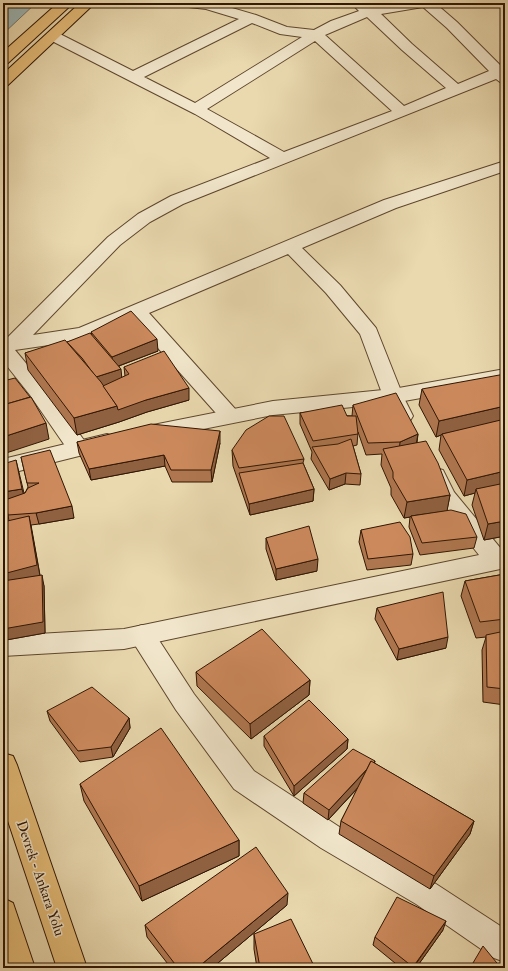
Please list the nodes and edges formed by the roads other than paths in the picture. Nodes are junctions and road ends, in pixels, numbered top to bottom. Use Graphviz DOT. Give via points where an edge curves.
graph roads {
  1 [pos="66,3"];
  2 [pos="88,3"];
  3 [pos="185,3"];
  4 [pos="236,3"];
  5 [pos="356,3"];
  6 [pos="422,3"];
  7 [pos="427,3"];
  8 [pos="223,10"];
  9 [pos="368,12"];
  10 [pos="251,18"];
  11 [pos="316,34"];
  12 [pos="53,36"];
  13 [pos="3,60"];
  14 [pos="502,74"];
  15 [pos="132,77"];
  16 [pos="3,82"];
  17 [pos="457,90"];
  18 [pos="196,108"];
  19 [pos="402,112"];
  20 [pos="282,158"];
  21 [pos="505,166"];
  22 [pos="290,246"];
  23 [pos="136,311"];
  24 [pos="6,346"];
  25 [pos="505,376"];
  26 [pos="393,396"];
  27 [pos="230,416"];
  28 [pos="411,430"];
  29 [pos="78,448"];
  30 [pos="425,457"];
  31 [pos="3,467"];
  32 [pos="501,560"];
  33 [pos="142,635"];
  34 [pos="3,646"];
  35 [pos="3,765"];
  36 [pos="3,913"];
  37 [pos="505,947"];
  38 [pos="20,968"];
  39 [pos="72,968"];
  1 -- 13 [label="highway"];
  2 -- 12 [label="highway"];
  3 -- 8 [label="street" via="207,5"];
  4 -- 8 [label="street"];
  5 -- 9 [label="street"];
  6 -- 9 [label="street"];
  7 -- 14 [label="street"];
  8 -- 10 [label="street"];
  9 -- 11 [label="street"];
  9 -- 17 [label="street" via="378,18"];
  10 -- 11 [label="street" via="285,31"];
  10 -- 15 [label="street"];
  11 -- 18 [label="street"];
  11 -- 19 [label="street"];
  12 -- 15 [label="street"];
  12 -- 16 [label="highway"];
  14 -- 17 [label="street"];
  15 -- 18 [label="street"];
  17 -- 19 [label="street"];
  18 -- 20 [label="street"];
  19 -- 20 [label="street"];
  20 -- 24 [label="street" via="177,200 144,218 114,241"];
  21 -- 22 [label="street" via="390,204"];
  22 -- 23 [label="street"];
  22 -- 26 [label="street" via="333,289 369,332"];
  23 -- 24 [label="street" via="83,334"];
  23 -- 27 [label="street"];
  24 -- 29 [label="street"];
  25 -- 26 [label="street"];
  26 -- 27 [label="street" via="273,408"];
  26 -- 28 [label="street"];
  27 -- 29 [label="street"];
  29 -- 31 [label="street"];
  30 -- 32 [label="street" via="446,497"];
  32 -- 33 [label="street"];
  33 -- 34 [label="street"];
  33 -- 37 [label="street" via="186,702 244,780 331,838 426,894"];
  35 -- 39 [label="highway, Devrek - Ankara Yolu"];
  36 -- 38 [label="highway"];
}
